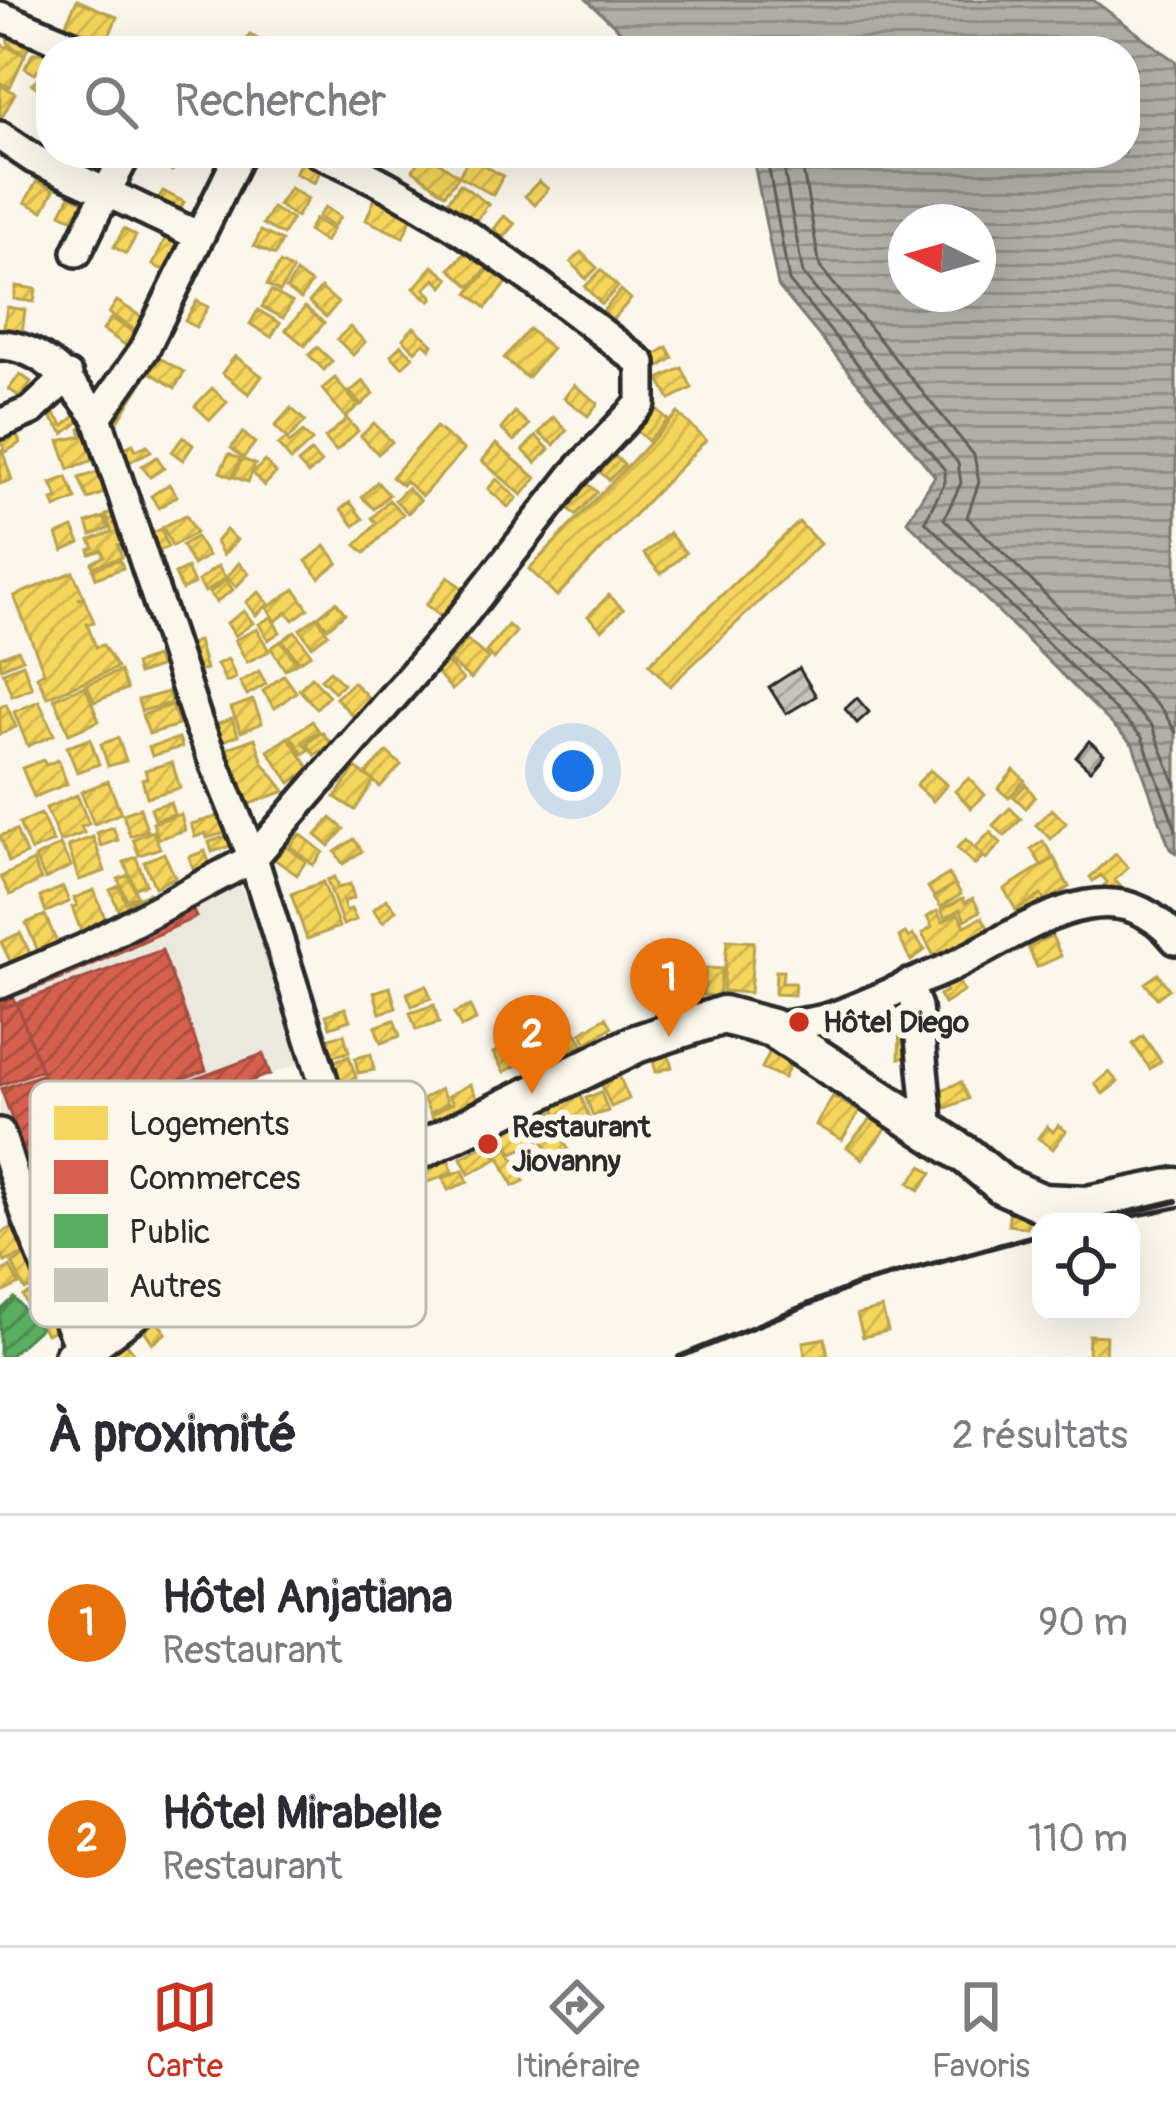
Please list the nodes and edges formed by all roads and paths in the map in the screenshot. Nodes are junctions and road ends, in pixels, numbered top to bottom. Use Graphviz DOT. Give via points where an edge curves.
graph roads {
  1 [pos="0,16"];
  2 [pos="49,36"];
  3 [pos="0,136"];
  4 [pos="36,160"];
  5 [pos="54,168"];
  6 [pos="119,168"];
  7 [pos="233,168"];
  8 [pos="354,168"];
  9 [pos="106,192"];
  10 [pos="199,236"];
  11 [pos="77,252"];
  12 [pos="0,345"];
  13 [pos="68,376"];
  14 [pos="97,417"];
  15 [pos="0,424"];
  16 [pos="253,858"];
  17 [pos="1176,940"];
  18 [pos="0,984"];
  19 [pos="908,984"];
  20 [pos="772,1028"];
  21 [pos="323,1081"];
  22 [pos="928,1131"];
  23 [pos="0,1133"];
  24 [pos="426,1147"];
  25 [pos="1176,1187"];
  26 [pos="30,1227"];
  27 [pos="111,1327"];
  28 [pos="76,1353"];
  1 -- 2 [label="street"];
  3 -- 4 [label="street"];
  5 -- 9 [label="street"];
  6 -- 9 [label="street"];
  7 -- 10 [label="street"];
  8 -- 16 [label="street" via="449,221 641,363 640,403"];
  9 -- 10 [label="street"];
  9 -- 11 [label="street"];
  10 -- 14 [label="street" via="144,350"];
  12 -- 13 [label="street" via="17,345"];
  13 -- 14 [label="street"];
  13 -- 15 [label="street" via="32,410"];
  14 -- 16 [label="street" via="198,723"];
  16 -- 18 [label="street"];
  16 -- 21 [label="street"];
  17 -- 19 [label="street" via="1160,920 1106,904 1057,913"];
  19 -- 20 [label="street" via="832,1017"];
  19 -- 22 [label="street"];
  20 -- 22 [label="main road"];
  20 -- 24 [label="main road" via="722,1015 635,1044"];
  22 -- 25 [label="main road" via="1002,1185 1042,1203 1087,1205"];
  23 -- 26 [label="street"];
  27 -- 28 [label="main road"];
}
